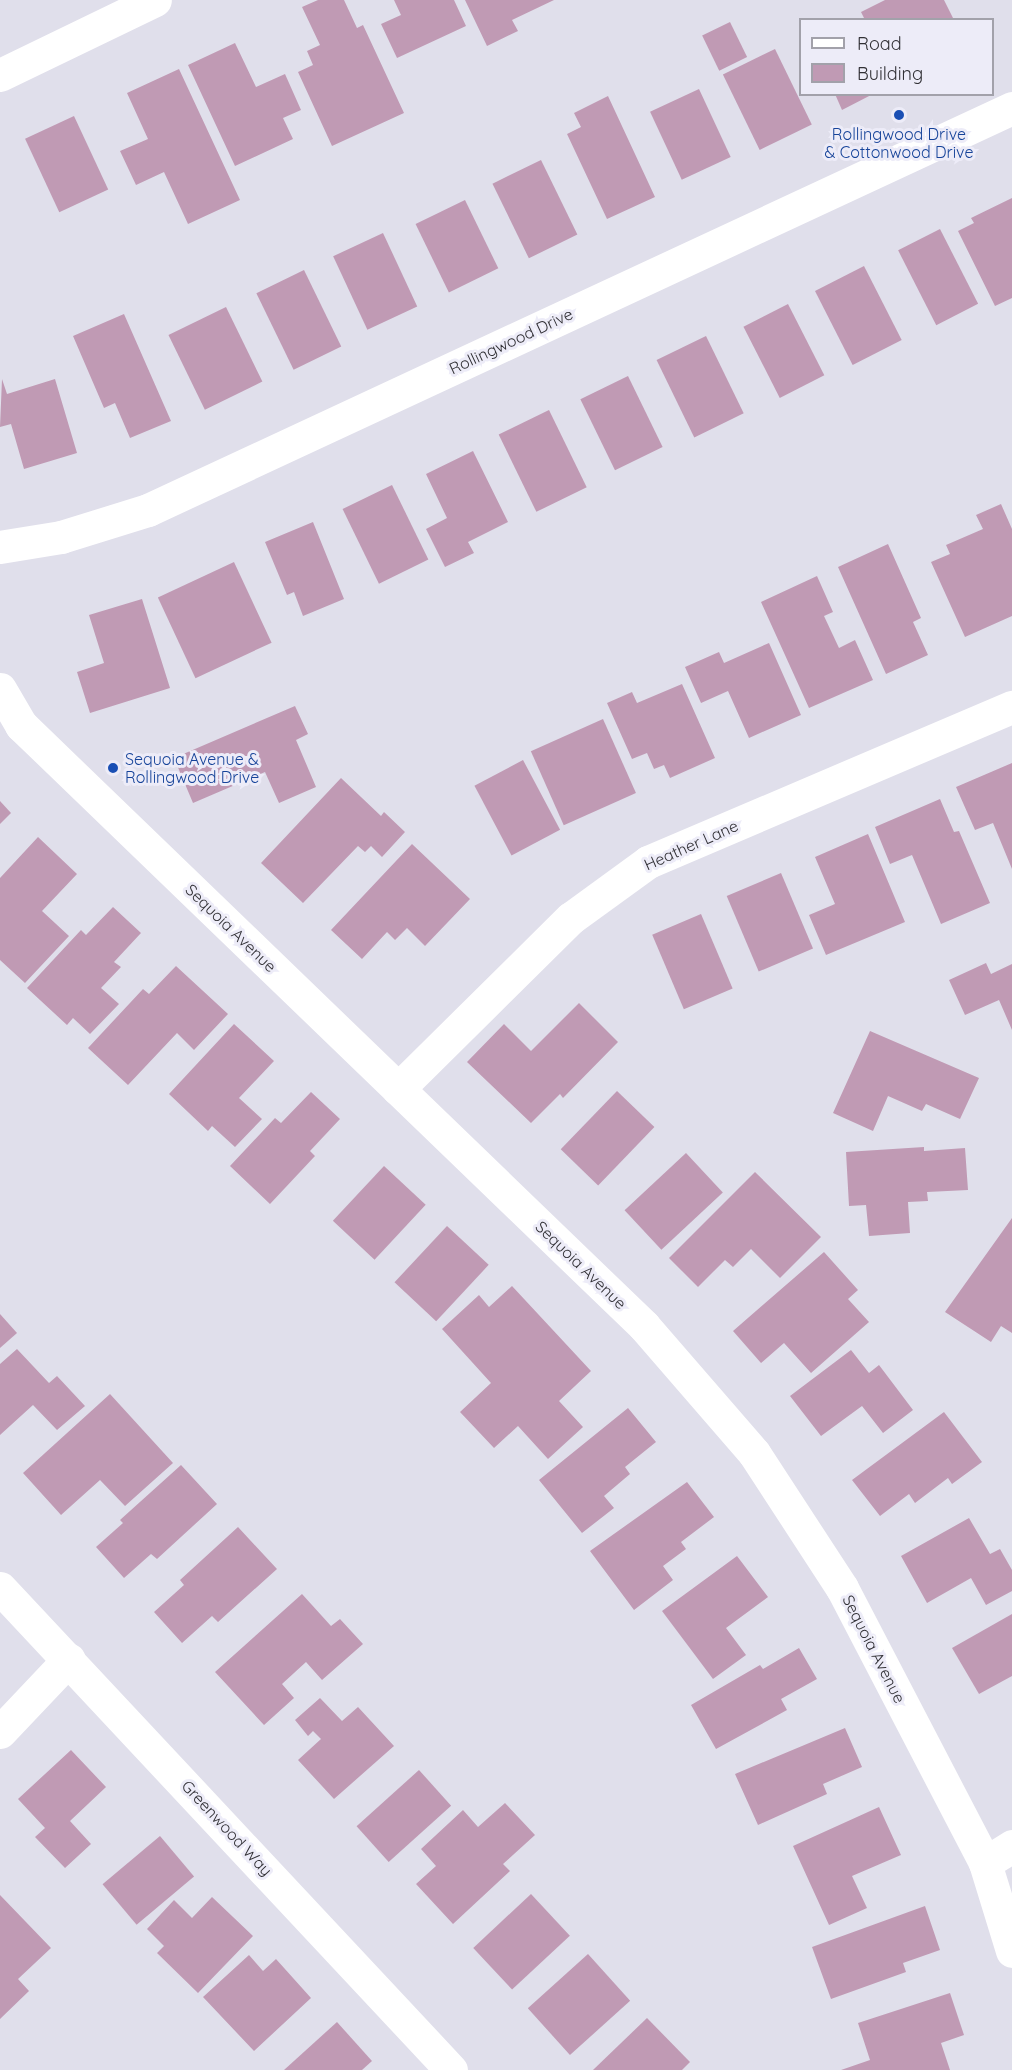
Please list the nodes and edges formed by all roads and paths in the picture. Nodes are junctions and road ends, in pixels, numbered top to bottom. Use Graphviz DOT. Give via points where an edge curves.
graph roads {
  1 [pos="155,0"];
  2 [pos="0,75"];
  3 [pos="1012,108"];
  4 [pos="0,547"];
  5 [pos="0,689"];
  6 [pos="1012,707"];
  7 [pos="398,1089"];
  8 [pos="0,1588"];
  9 [pos="69,1659"];
  10 [pos="0,1732"];
  11 [pos="998,1854"];
  12 [pos="1012,1951"];
  13 [pos="451,2070"];
  1 -- 2 [label="street"];
  3 -- 4 [label="street, Rollingwood Drive" via="148,510 61,537"];
  5 -- 7 [label="street, Sequoia Avenue" via="21,726"];
  6 -- 7 [label="street, Heather Lane" via="648,862 571,918"];
  7 -- 11 [label="street, Sequoia Avenue" via="644,1326 754,1453 842,1588"];
  8 -- 9 [label="street, Greenwood Way"];
  9 -- 10 [label="street"];
  9 -- 13 [label="street, Greenwood Way"];
  11 -- 12 [label="street, Sequoia Avenue"];
}
